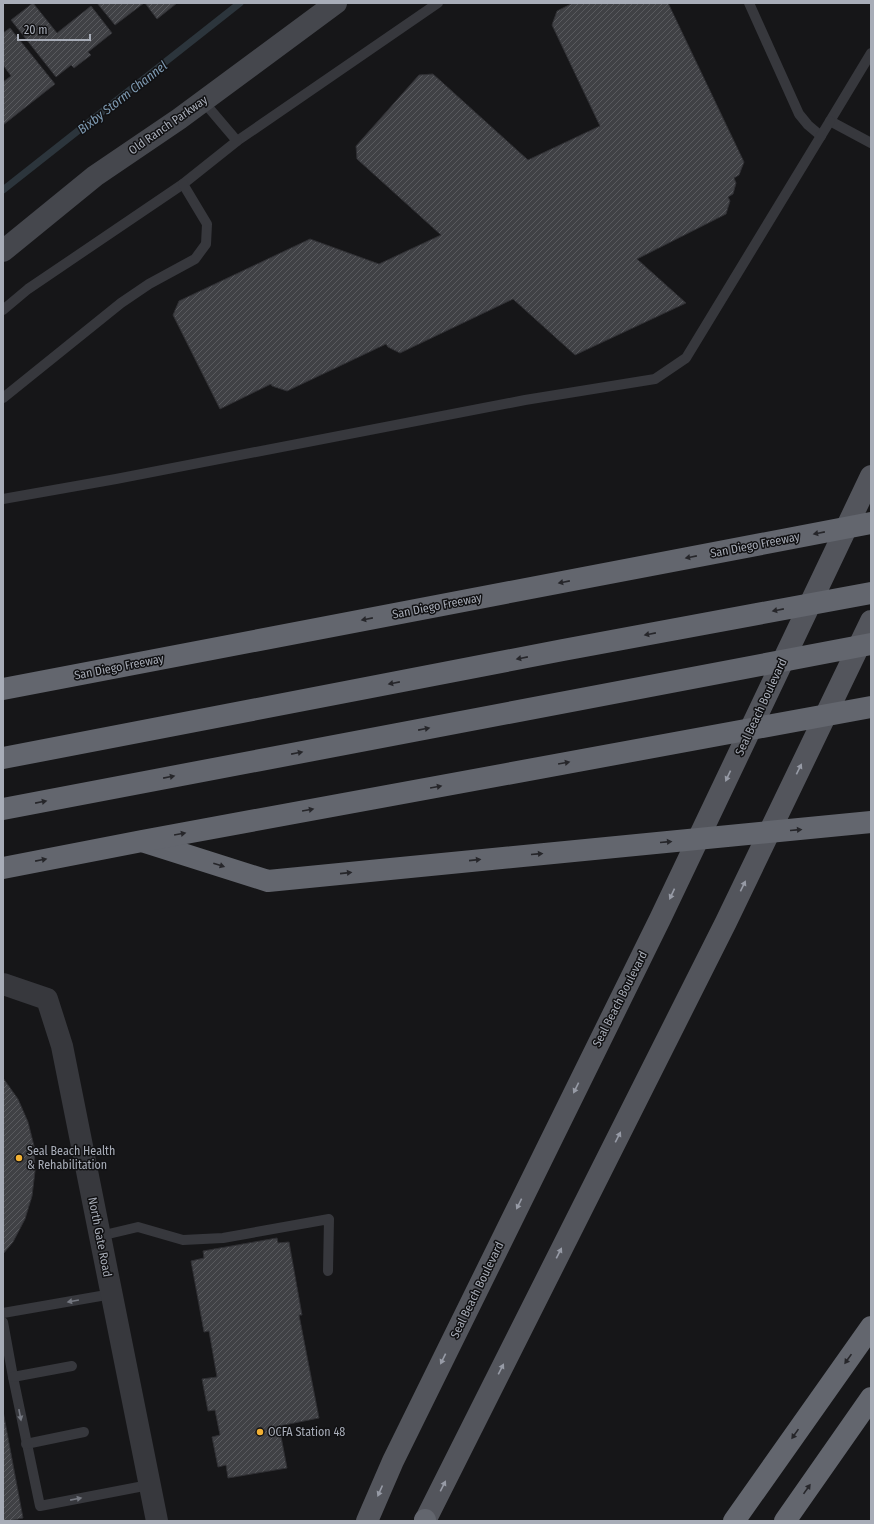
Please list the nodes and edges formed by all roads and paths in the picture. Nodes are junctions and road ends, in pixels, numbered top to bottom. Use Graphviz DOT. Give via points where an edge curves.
graph roads {
  1 [pos="336,3"];
  2 [pos="438,3"];
  3 [pos="749,3"];
  4 [pos="871,53"];
  5 [pos="203,101"];
  6 [pos="830,121"];
  7 [pos="821,136"];
  8 [pos="237,141"];
  9 [pos="871,142"];
  10 [pos="183,184"];
  11 [pos="3,251"];
  12 [pos="3,310"];
  13 [pos="3,398"];
  14 [pos="871,476"];
  15 [pos="3,499"];
  16 [pos="871,523"];
  17 [pos="871,593"];
  18 [pos="871,621"];
  19 [pos="871,644"];
  20 [pos="3,689"];
  21 [pos="871,707"];
  22 [pos="3,758"];
  23 [pos="3,809"];
  24 [pos="871,822"];
  25 [pos="142,841"];
  26 [pos="3,868"];
  27 [pos="3,984"];
  28 [pos="100,1236"];
  29 [pos="328,1271"];
  30 [pos="112,1294"];
  31 [pos="3,1313"];
  32 [pos="3,1322"];
  33 [pos="871,1327"];
  34 [pos="72,1366"];
  35 [pos="13,1377"];
  36 [pos="871,1398"];
  37 [pos="84,1432"];
  38 [pos="26,1444"];
  39 [pos="149,1484"];
  40 [pos="157,1521"];
  41 [pos="367,1521"];
  42 [pos="425,1521"];
  43 [pos="734,1521"];
  44 [pos="785,1521"];
  1 -- 5 [label="main road, Old Ranch Parkway"];
  2 -- 8 [label="lane"];
  3 -- 7 [label="lane" via="799,114"];
  4 -- 6 [label="lane"];
  5 -- 8 [label="lane"];
  5 -- 11 [label="main road, Old Ranch Parkway" via="95,176"];
  6 -- 7 [label="lane"];
  6 -- 9 [label="lane"];
  7 -- 15 [label="lane" via="686,358 655,379 525,400"];
  8 -- 10 [label="lane"];
  10 -- 12 [label="lane" via="28,290"];
  10 -- 13 [label="lane" via="207,224 206,244 195,259 149,284 121,304"];
  14 -- 41 [label="main road, Seal Beach Boulevard, one-way" via="660,919 397,1454"];
  16 -- 20 [label="highway, San Diego Freeway, one-way"];
  17 -- 22 [label="highway, one-way"];
  42 -- 18 [label="main road, one-way" via="726,922"];
  23 -- 19 [label="highway, one-way"];
  25 -- 21 [label="highway, one-way"];
  25 -- 24 [label="highway, one-way" via="268,881"];
  26 -- 25 [label="highway, one-way"];
  27 -- 28 [label="street, North Gate Road" via="47,999 62,1046"];
  28 -- 29 [label="lane" via="138,1227 183,1240 224,1238 329,1219"];
  28 -- 30 [label="street, North Gate Road"];
  30 -- 31 [label="lane, one-way"];
  30 -- 39 [label="street, North Gate Road"];
  32 -- 35 [label="lane"];
  33 -- 43 [label="highway, one-way"];
  34 -- 35 [label="lane"];
  35 -- 38 [label="lane, one-way"];
  44 -- 36 [label="highway, one-way"];
  37 -- 38 [label="lane"];
  38 -- 39 [label="lane, one-way" via="40,1506"];
  39 -- 40 [label="street, North Gate Road"];
}
